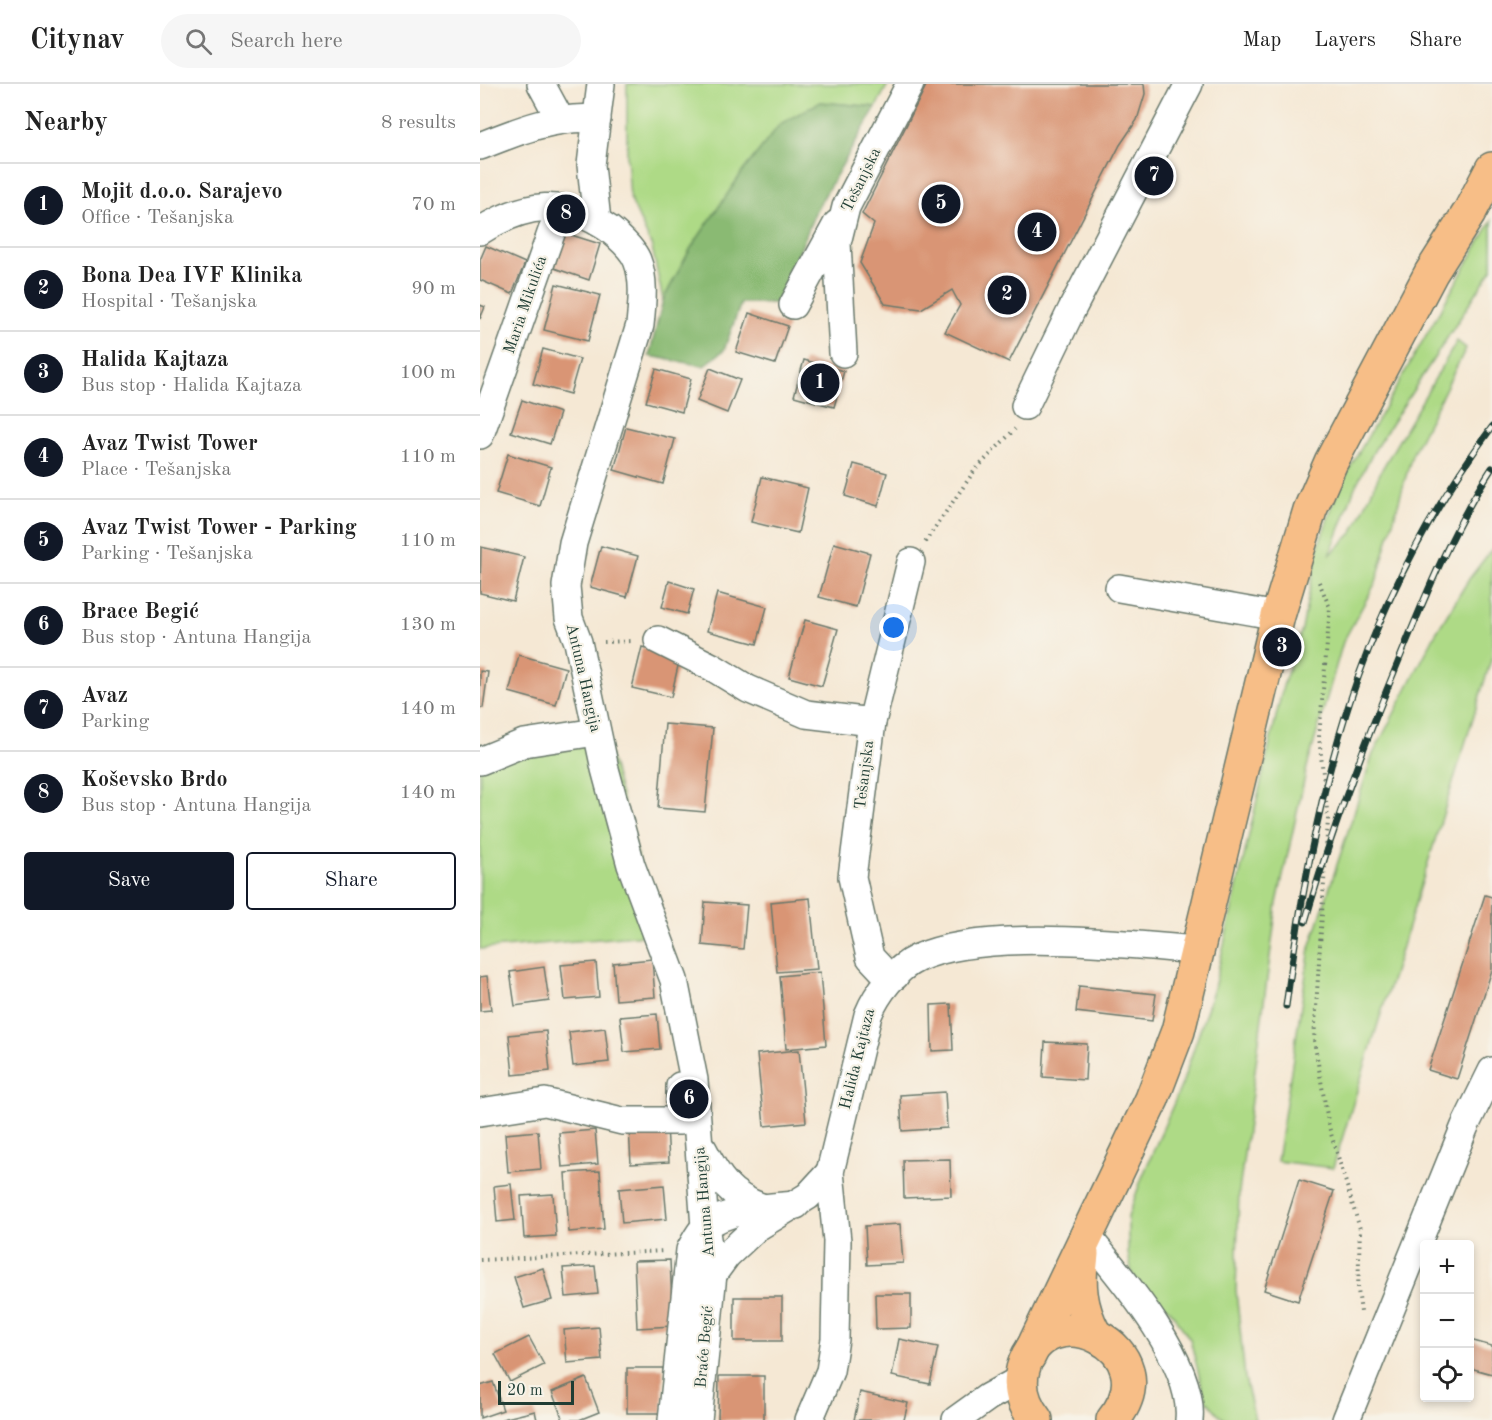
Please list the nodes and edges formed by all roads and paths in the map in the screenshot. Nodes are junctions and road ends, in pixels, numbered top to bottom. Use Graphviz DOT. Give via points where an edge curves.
graph roads {
  1 [pos="541,84"];
  2 [pos="601,84"];
  3 [pos="910,84"];
  4 [pos="1189,84"];
  5 [pos="560,119"];
  6 [pos="597,119"];
  7 [pos="480,146"];
  8 [pos="1492,169"];
  9 [pos="846,207"];
  10 [pos="560,208"];
  11 [pos="597,221"];
  12 [pos="480,231"];
  13 [pos="793,305"];
  14 [pos="843,353"];
  15 [pos="1025,406"];
  16 [pos="480,435"];
  17 [pos="1292,561"];
  18 [pos="911,562"];
  19 [pos="1119,588"];
  20 [pos="1278,616"];
  21 [pos="658,640"];
  22 [pos="578,642"];
  23 [pos="872,722"];
  24 [pos="596,732"];
  25 [pos="480,761"];
  26 [pos="1197,950"];
  27 [pos="896,976"];
  28 [pos="674,980"];
  29 [pos="1492,1071"];
  30 [pos="480,1112"];
  31 [pos="699,1141"];
  32 [pos="830,1172"];
  33 [pos="796,1205"];
  34 [pos="761,1208"];
  35 [pos="705,1227"];
  36 [pos="1086,1237"];
  37 [pos="690,1250"];
  38 [pos="480,1260"];
  39 [pos="712,1274"];
  40 [pos="1094,1334"];
  41 [pos="1369,1363"];
  42 [pos="1026,1393"];
  43 [pos="1125,1413"];
  44 [pos="672,1420"];
  45 [pos="698,1420"];
  46 [pos="809,1420"];
  47 [pos="956,1420"];
  48 [pos="1189,1420"];
  49 [pos="1346,1420"];
  1 -- 5 [label="street"];
  2 -- 6 [label="street"];
  3 -- 9 [label="street, Tešanjska"];
  4 -- 15 [label="street"];
  5 -- 6 [label="street"];
  5 -- 7 [label="street"];
  6 -- 11 [label="street" via="591,165"];
  8 -- 17 [label="main road" via="1431,273 1331,462"];
  9 -- 13 [label="street"];
  9 -- 14 [label="street, Tešanjska" via="837,243"];
  10 -- 11 [label="street, Antuna Hangija"];
  10 -- 12 [label="street, Antuna Hangija" via="513,214"];
  10 -- 16 [label="street, Maria Mikulića"];
  11 -- 22 [label="street, Antuna Hangija" via="620,237 637,260 643,293 640,325 573,543 566,586 569,618"];
  15 -- 18 [label="path" via="1018,413 1014,432 975,470"];
  17 -- 20 [label="main road"];
  17 -- 41 [label="path" via="1319,582 1330,608 1319,737 1328,819 1314,1040 1329,1127 1360,1230 1358,1290"];
  18 -- 23 [label="street, Tešanjska"];
  19 -- 20 [label="street"];
  20 -- 26 [label="main road"];
  21 -- 22 [label="path"];
  21 -- 23 [label="street" via="748,689 806,714"];
  22 -- 24 [label="street, Antuna Hangija"];
  23 -- 27 [label="street, Tešanjska" via="852,877 870,957 884,972"];
  24 -- 25 [label="street" via="524,743"];
  24 -- 28 [label="street, Antuna Hangija" via="631,865"];
  26 -- 27 [label="street, Halida Kajtaza" via="1111,943 1001,943 950,948 917,958"];
  26 -- 36 [label="main road" via="1178,1031 1152,1098"];
  27 -- 32 [label="street, Halida Kajtaza" via="875,997 868,1015"];
  28 -- 30 [label="street" via="680,1121 622,1121 545,1102"];
  28 -- 31 [label="street, Antuna Hangija" via="694,1080"];
  29 -- 41 [label="street" via="1465,1126"];
  31 -- 34 [label="street" via="717,1177 743,1201"];
  31 -- 35 [label="street, Antuna Hangija"];
  32 -- 33 [label="street, Halida Kajtaza"];
  32 -- 46 [label="street, Halida Kajtaza" via="837,1241 835,1339 830,1371"];
  33 -- 34 [label="street"];
  33 -- 39 [label="street, Halida Kajtaza" via="756,1228"];
  34 -- 35 [label="street"];
  35 -- 37 [label="street"];
  35 -- 39 [label="street, Antuna Hangija"];
  36 -- 40 [label="main road" via="1080,1293 1084,1314"];
  36 -- 42 [label="main road"];
  36 -- 48 [label="street" via="1124,1280 1181,1369"];
  37 -- 38 [label="path"];
  37 -- 44 [label="street"];
  39 -- 45 [label="street, Braće Begić"];
  40 -- 42 [label="main road" via="1073,1330 1052,1335 1035,1347"];
  40 -- 43 [label="main road" via="1108,1342 1123,1361 1128,1384"];
  41 -- 49 [label="street"];
  42 -- 47 [label="street" via="988,1397"];
}
